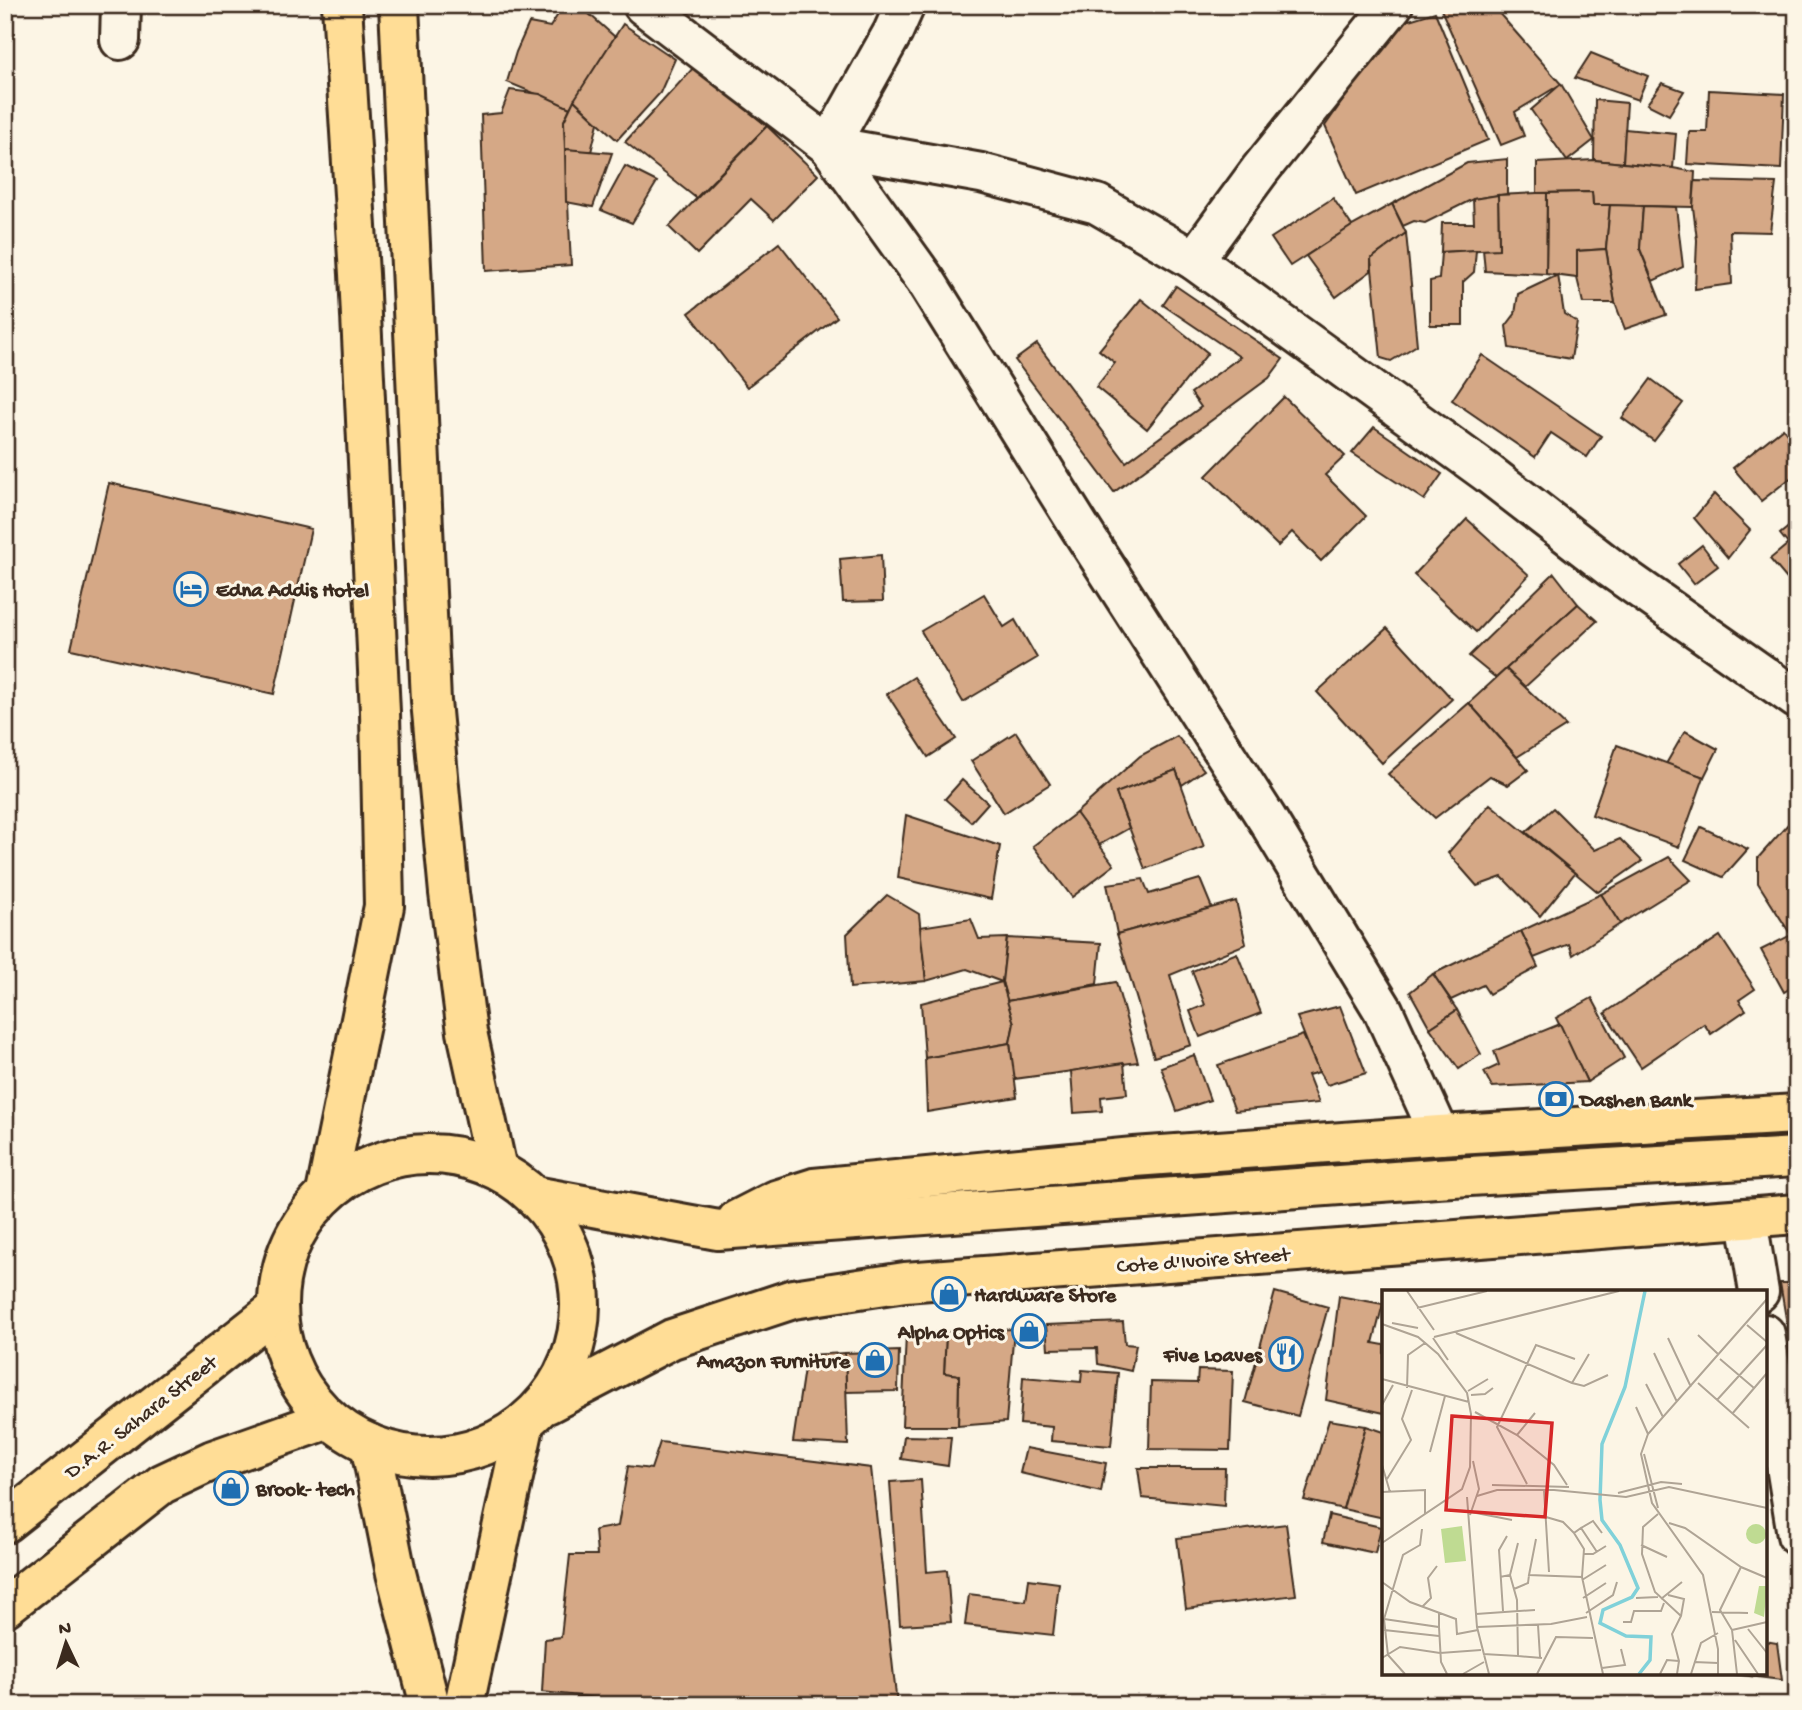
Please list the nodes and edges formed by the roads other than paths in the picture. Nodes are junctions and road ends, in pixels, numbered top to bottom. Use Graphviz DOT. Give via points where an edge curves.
graph roads {
  1 [pos="342,5"];
  2 [pos="398,5"];
  3 [pos="643,5"];
  4 [pos="905,5"];
  5 [pos="1393,5"];
  6 [pos="829,146"];
  7 [pos="1194,260"];
  8 [pos="1797,699"];
  9 [pos="1797,1114"];
  10 [pos="1440,1135"];
  11 [pos="1797,1157"];
  12 [pos="497,1169"];
  13 [pos="326,1193"];
  14 [pos="534,1196"];
  15 [pos="1797,1214"];
  16 [pos="1747,1219"];
  17 [pos="718,1230"];
  18 [pos="1759,1290"];
  19 [pos="274,1311"];
  20 [pos="1767,1347"];
  21 [pos="535,1417"];
  22 [pos="329,1419"];
  23 [pos="370,1444"];
  24 [pos="5,1522"];
  25 [pos="1797,1535"];
  26 [pos="5,1607"];
  27 [pos="430,1705"];
  28 [pos="464,1705"];
  1 -- 13 [label="main road" via="380,712 384,906"];
  2 -- 12 [label="main road" via="431,701 467,1032"];
  3 -- 6 [label="street"];
  4 -- 6 [label="street"];
  5 -- 7 [label="street"];
  6 -- 7 [label="street" via="981,173 1097,204"];
  6 -- 10 [label="street" via="926,281 1268,819 1383,1010"];
  7 -- 8 [label="street" via="1612,569"];
  9 -- 10 [label="main road"];
  10 -- 17 [label="main road" via="1134,1157 814,1188 776,1200"];
  11 -- 17 [label="main road"];
  12 -- 13 [label="main road" via="453,1155 407,1155 364,1168"];
  12 -- 14 [label="main road"];
  13 -- 19 [label="main road" via="302,1221 285,1254"];
  14 -- 17 [label="main road"];
  14 -- 21 [label="main road" via="563,1234 579,1278 579,1326 565,1371"];
  15 -- 16 [label="main road, Cote d'Ivoire Street"];
  16 -- 18 [label="street"];
  16 -- 21 [label="main road, Cote d'Ivoire Street" via="905,1282 793,1299 672,1339"];
  19 -- 22 [label="main road, Cote d'Ivoire Street" via="286,1359 303,1392"];
  19 -- 24 [label="main road, D.A.R. Sahara Street"];
  20 -- 25 [label="street"];
  21 -- 23 [label="main road, Cote d'Ivoire Street" via="462,1452 416,1456"];
  21 -- 28 [label="main road"];
  22 -- 23 [label="main road, Cote d'Ivoire Street"];
  22 -- 26 [label="main road" via="213,1460 162,1484"];
  23 -- 27 [label="main road" via="396,1573"];
}
